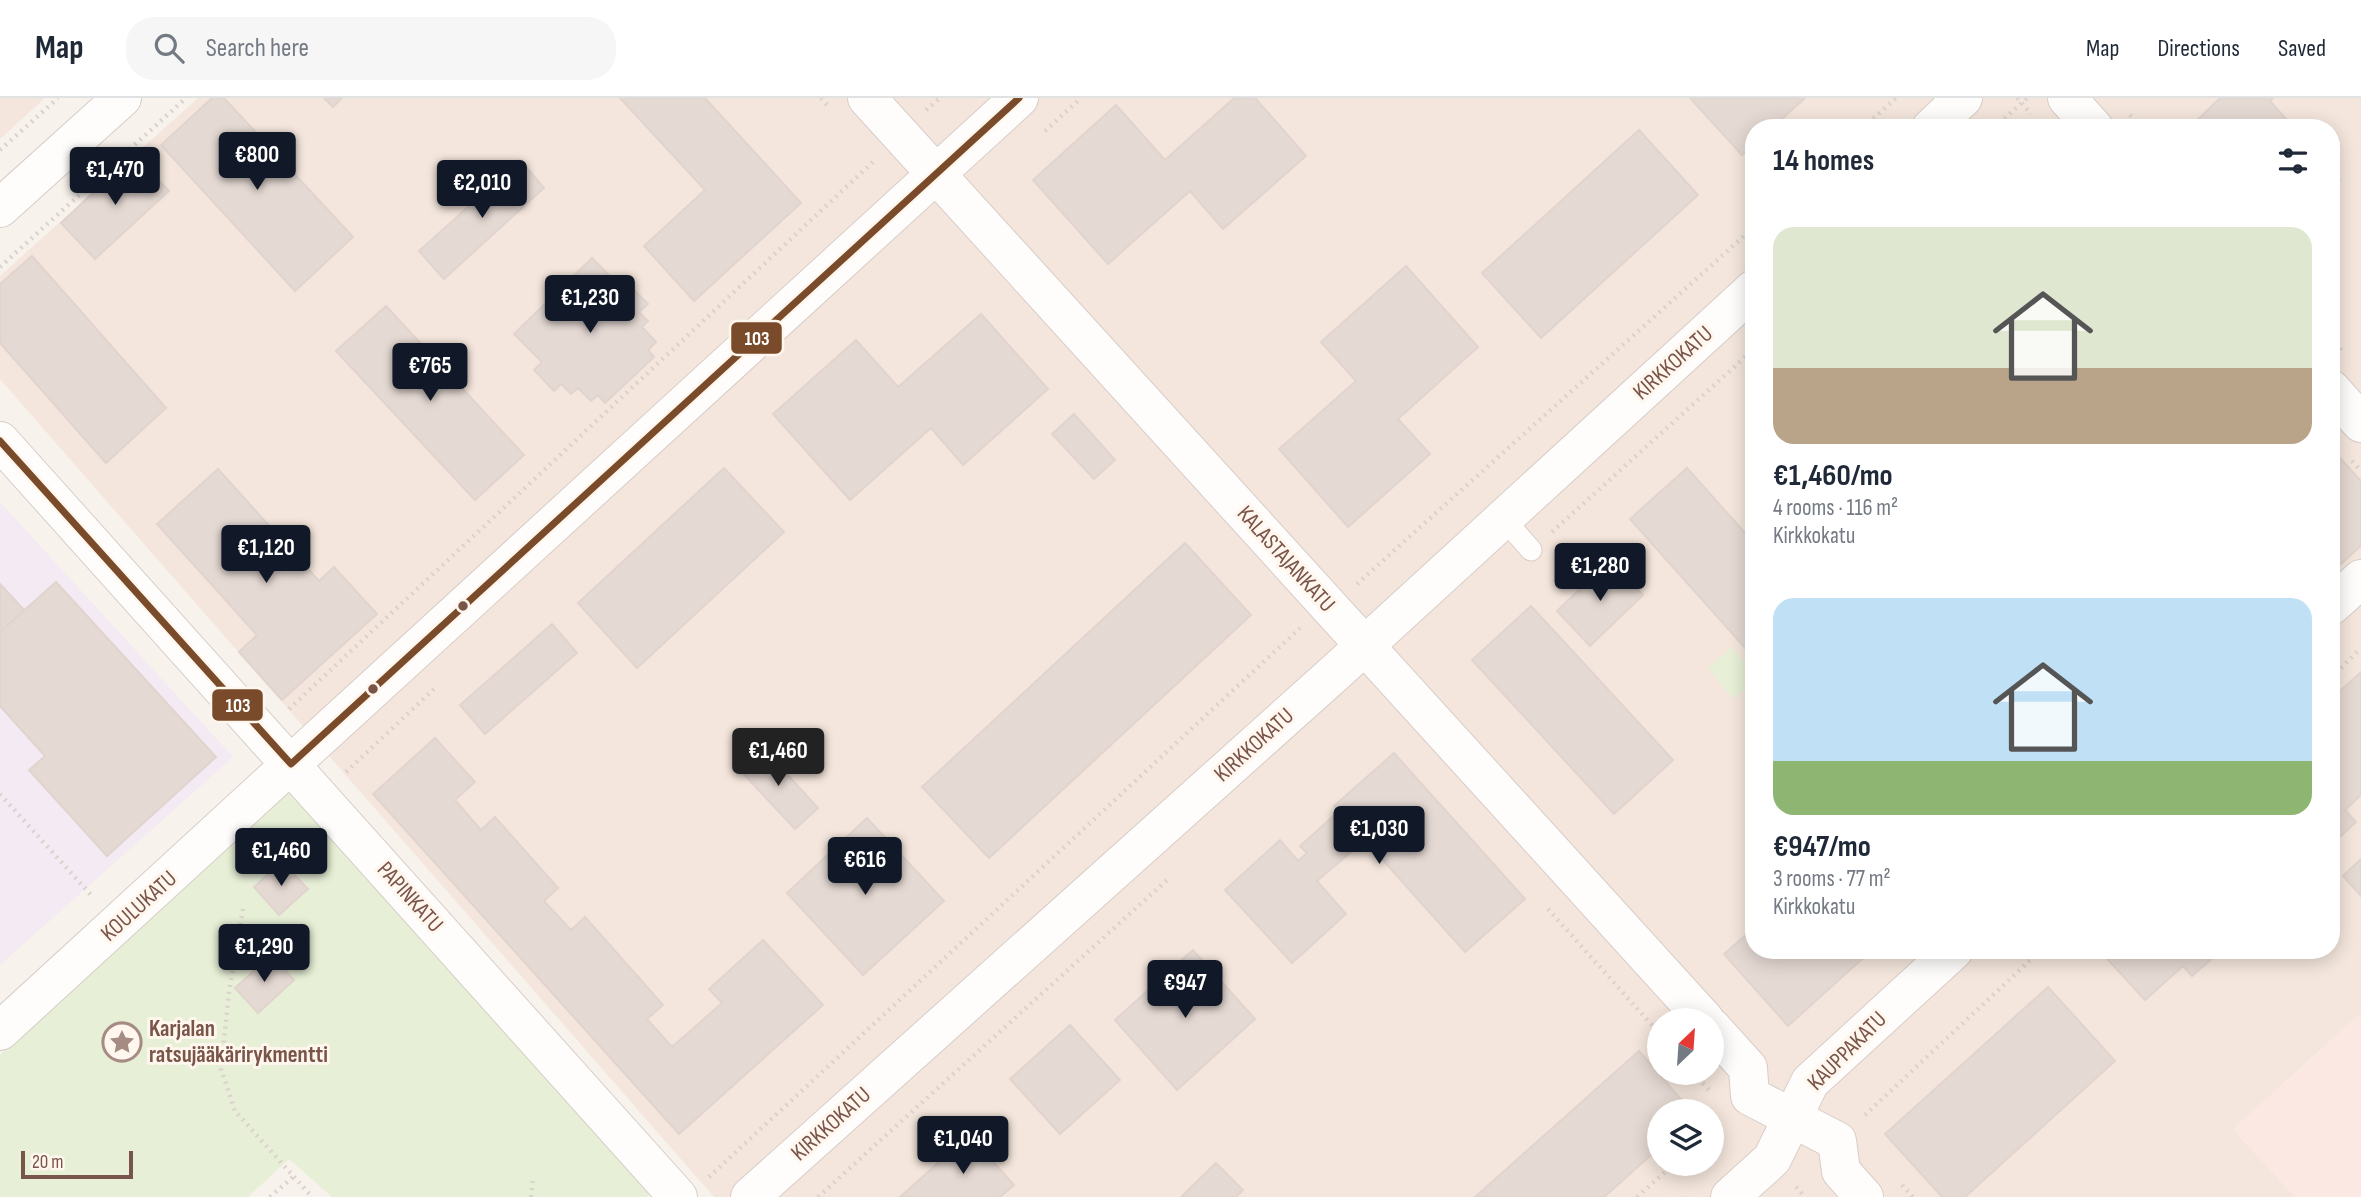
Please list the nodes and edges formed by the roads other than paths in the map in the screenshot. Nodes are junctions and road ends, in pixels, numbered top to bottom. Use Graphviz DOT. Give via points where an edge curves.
graph roads {
  1 [pos="122,98"];
  2 [pos="867,98"];
  3 [pos="1019,98"];
  4 [pos="1963,98"];
  5 [pos="2067,98"];
  6 [pos="1941,119"];
  7 [pos="2086,119"];
  8 [pos="935,173"];
  9 [pos="0,208"];
  10 [pos="1745,297"];
  11 [pos="2340,399"];
  12 [pos="2361,423"];
  13 [pos="0,441"];
  14 [pos="1503,518"];
  15 [pos="1531,550"];
  16 [pos="2361,579"];
  17 [pos="2340,598"];
  18 [pos="1364,645"];
  19 [pos="302,755"];
  20 [pos="1944,959"];
  21 [pos="1694,1008"];
  22 [pos="2,1025"];
  23 [pos="1724,1041"];
  24 [pos="1792,1118"];
  25 [pos="688,1186"];
  26 [pos="750,1197"];
  27 [pos="1730,1197"];
  28 [pos="1864,1197"];
  1 -- 9 [label="street"];
  2 -- 8 [label="street, KALASTAJANKATU"];
  3 -- 8 [label="street, KOULUKATU"];
  4 -- 6 [label="street"];
  5 -- 7 [label="street"];
  8 -- 18 [label="street, KALASTAJANKATU"];
  8 -- 19 [label="street, KOULUKATU"];
  10 -- 14 [label="street, KIRKKOKATU"];
  11 -- 12 [label="street"];
  13 -- 19 [label="street, PAPINKATU" via="263,735"];
  14 -- 15 [label="lane"];
  14 -- 18 [label="street, KIRKKOKATU"];
  16 -- 17 [label="street"];
  18 -- 21 [label="street, KALASTAJANKATU"];
  18 -- 26 [label="street, KIRKKOKATU"];
  19 -- 22 [label="street, KOULUKATU"];
  19 -- 25 [label="street, PAPINKATU"];
  20 -- 24 [label="street, KAUPPAKATU" via="1810,1082"];
  23 -- 24 [label="street" via="1748,1068 1750,1096"];
  24 -- 27 [label="street, KAUPPAKATU" via="1772,1159"];
  24 -- 28 [label="street" via="1837,1141 1841,1171"];
}
